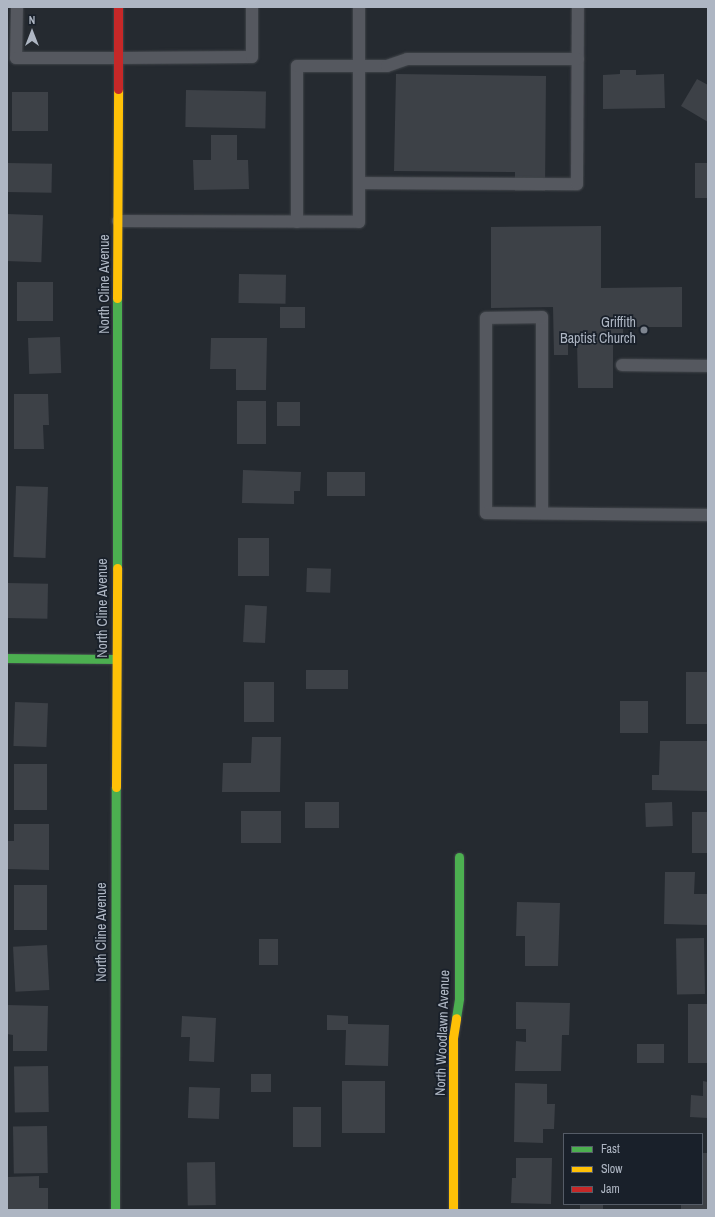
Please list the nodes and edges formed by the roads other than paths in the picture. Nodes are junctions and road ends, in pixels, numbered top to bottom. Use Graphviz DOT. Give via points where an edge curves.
graph roads {
  1 [pos="17,7"];
  2 [pos="118,7"];
  3 [pos="252,7"];
  4 [pos="358,7"];
  5 [pos="578,7"];
  6 [pos="118,58"];
  7 [pos="578,59"];
  8 [pos="358,66"];
  9 [pos="359,183"];
  10 [pos="118,221"];
  11 [pos="297,222"];
  12 [pos="622,365"];
  13 [pos="708,366"];
  14 [pos="542,513"];
  15 [pos="708,515"];
  16 [pos="7,658"];
  17 [pos="116,659"];
  18 [pos="459,857"];
  19 [pos="115,1210"];
  20 [pos="453,1210"];
  1 -- 6 [label="lane" via="16,58"];
  2 -- 6 [label="street, North Cline Avenue"];
  3 -- 6 [label="lane" via="252,57"];
  4 -- 8 [label="lane"];
  5 -- 7 [label="lane"];
  6 -- 10 [label="street, North Cline Avenue"];
  7 -- 8 [label="lane" via="407,59 387,66"];
  7 -- 9 [label="lane" via="577,184"];
  8 -- 9 [label="lane"];
  8 -- 11 [label="lane" via="297,66"];
  9 -- 11 [label="lane" via="359,222"];
  10 -- 11 [label="lane"];
  10 -- 17 [label="street, North Cline Avenue"];
  12 -- 13 [label="lane"];
  14 -- 14 [label="lane" via="542,317 486,318 486,512"];
  14 -- 15 [label="lane"];
  16 -- 17 [label="street"];
  17 -- 19 [label="street, North Cline Avenue"];
  18 -- 20 [label="street, North Woodlawn Avenue" via="459,998 453,1038"];
}
